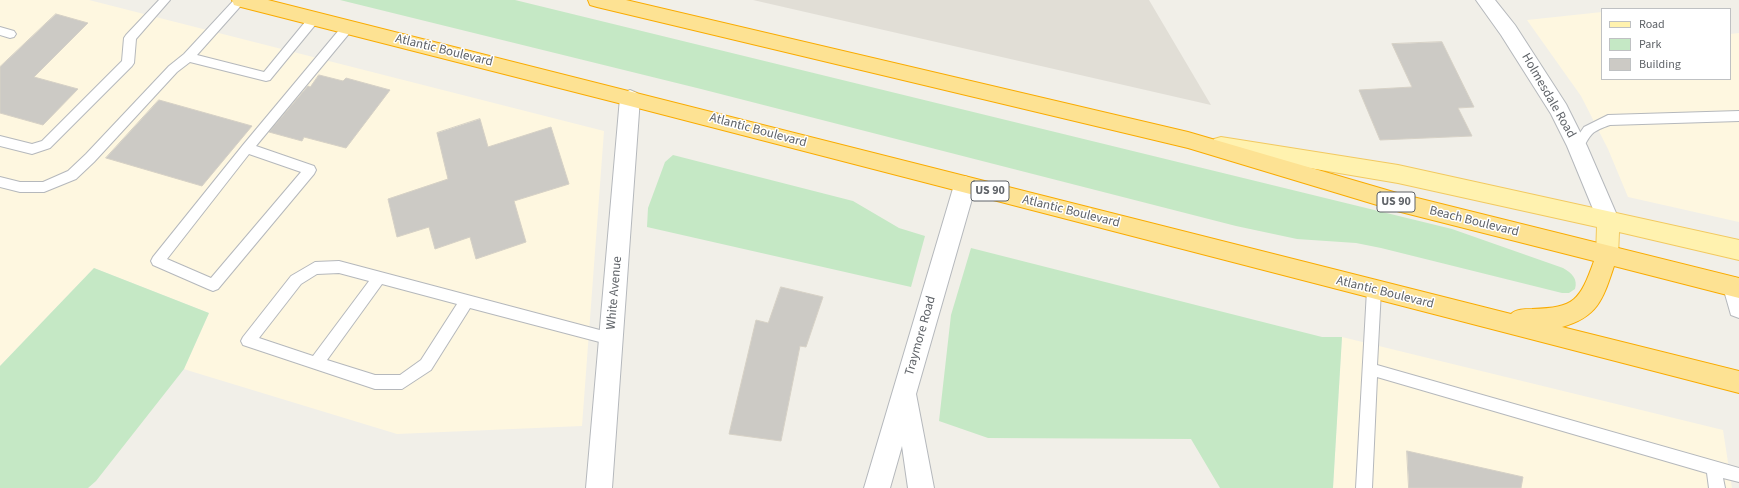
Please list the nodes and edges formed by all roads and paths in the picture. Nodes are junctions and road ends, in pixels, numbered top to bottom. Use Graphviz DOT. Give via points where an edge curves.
graph roads {
  1 [pos="165,0"];
  2 [pos="241,0"];
  3 [pos="597,0"];
  4 [pos="1485,0"];
  5 [pos="314,19"];
  6 [pos="348,27"];
  7 [pos="188,57"];
  8 [pos="630,98"];
  9 [pos="1739,116"];
  10 [pos="1188,140"];
  11 [pos="0,141"];
  12 [pos="1577,146"];
  13 [pos="247,148"];
  14 [pos="0,182"];
  15 [pos="965,185"];
  16 [pos="1608,220"];
  17 [pos="1739,250"];
  18 [pos="1606,256"];
  19 [pos="379,277"];
  20 [pos="1374,290"];
  21 [pos="1737,294"];
  22 [pos="467,301"];
  23 [pos="1489,319"];
  24 [pos="611,338"];
  25 [pos="317,362"];
  26 [pos="1370,369"];
  27 [pos="1739,382"];
  28 [pos="905,393"];
  29 [pos="1714,468"];
  30 [pos="1739,474"];
  31 [pos="599,488"];
  32 [pos="877,488"];
  33 [pos="921,488"];
  34 [pos="1364,488"];
  35 [pos="1717,488"];
  1 -- 11 [label="lane" via="130,38 128,63 46,145 32,149"];
  2 -- 5 [label="highway, Atlantic Boulevard / US 90"];
  2 -- 7 [label="lane"];
  3 -- 10 [label="highway, US 90"];
  4 -- 12 [label="street, Holmesdale Road" via="1508,30 1559,110"];
  5 -- 6 [label="highway, Atlantic Boulevard / US 90"];
  5 -- 7 [label="lane" via="266,77"];
  6 -- 8 [label="highway, Atlantic Boulevard / US 90"];
  6 -- 13 [label="lane"];
  7 -- 14 [label="lane" via="173,69 72,175 44,186 20,187"];
  8 -- 15 [label="highway, Atlantic Boulevard / US 90"];
  8 -- 24 [label="street, White Avenue"];
  9 -- 12 [label="lane" via="1608,120 1588,130"];
  10 -- 16 [label="main road" via="1398,174"];
  10 -- 18 [label="highway, Beach Boulevard / US 90" via="1397,202"];
  12 -- 16 [label="street, Holmesdale Road"];
  13 -- 13 [label="lane" via="310,170 213,285 158,261"];
  15 -- 20 [label="highway, Atlantic Boulevard / US 90"];
  15 -- 28 [label="street, Traymore Road"];
  16 -- 17 [label="main road"];
  16 -- 18 [label="main road"];
  18 -- 21 [label="highway, Beach Boulevard / US 90"];
  18 -- 23 [label="highway" via="1598,280 1585,304 1572,313 1552,318"];
  19 -- 22 [label="lane"];
  19 -- 25 [label="lane"];
  19 -- 25 [label="lane" via="339,267 315,268 296,280 248,340"];
  20 -- 23 [label="highway, Atlantic Boulevard / US 90"];
  20 -- 26 [label="lane"];
  22 -- 24 [label="lane"];
  22 -- 25 [label="lane" via="426,365 402,382 375,382"];
  23 -- 27 [label="highway, Atlantic Boulevard / US 90"];
  24 -- 31 [label="street, White Avenue"];
  26 -- 29 [label="lane"];
  26 -- 34 [label="lane"];
  28 -- 32 [label="street, Traymore Road"];
  28 -- 33 [label="street"];
  29 -- 30 [label="lane"];
  29 -- 35 [label="lane"];
}
